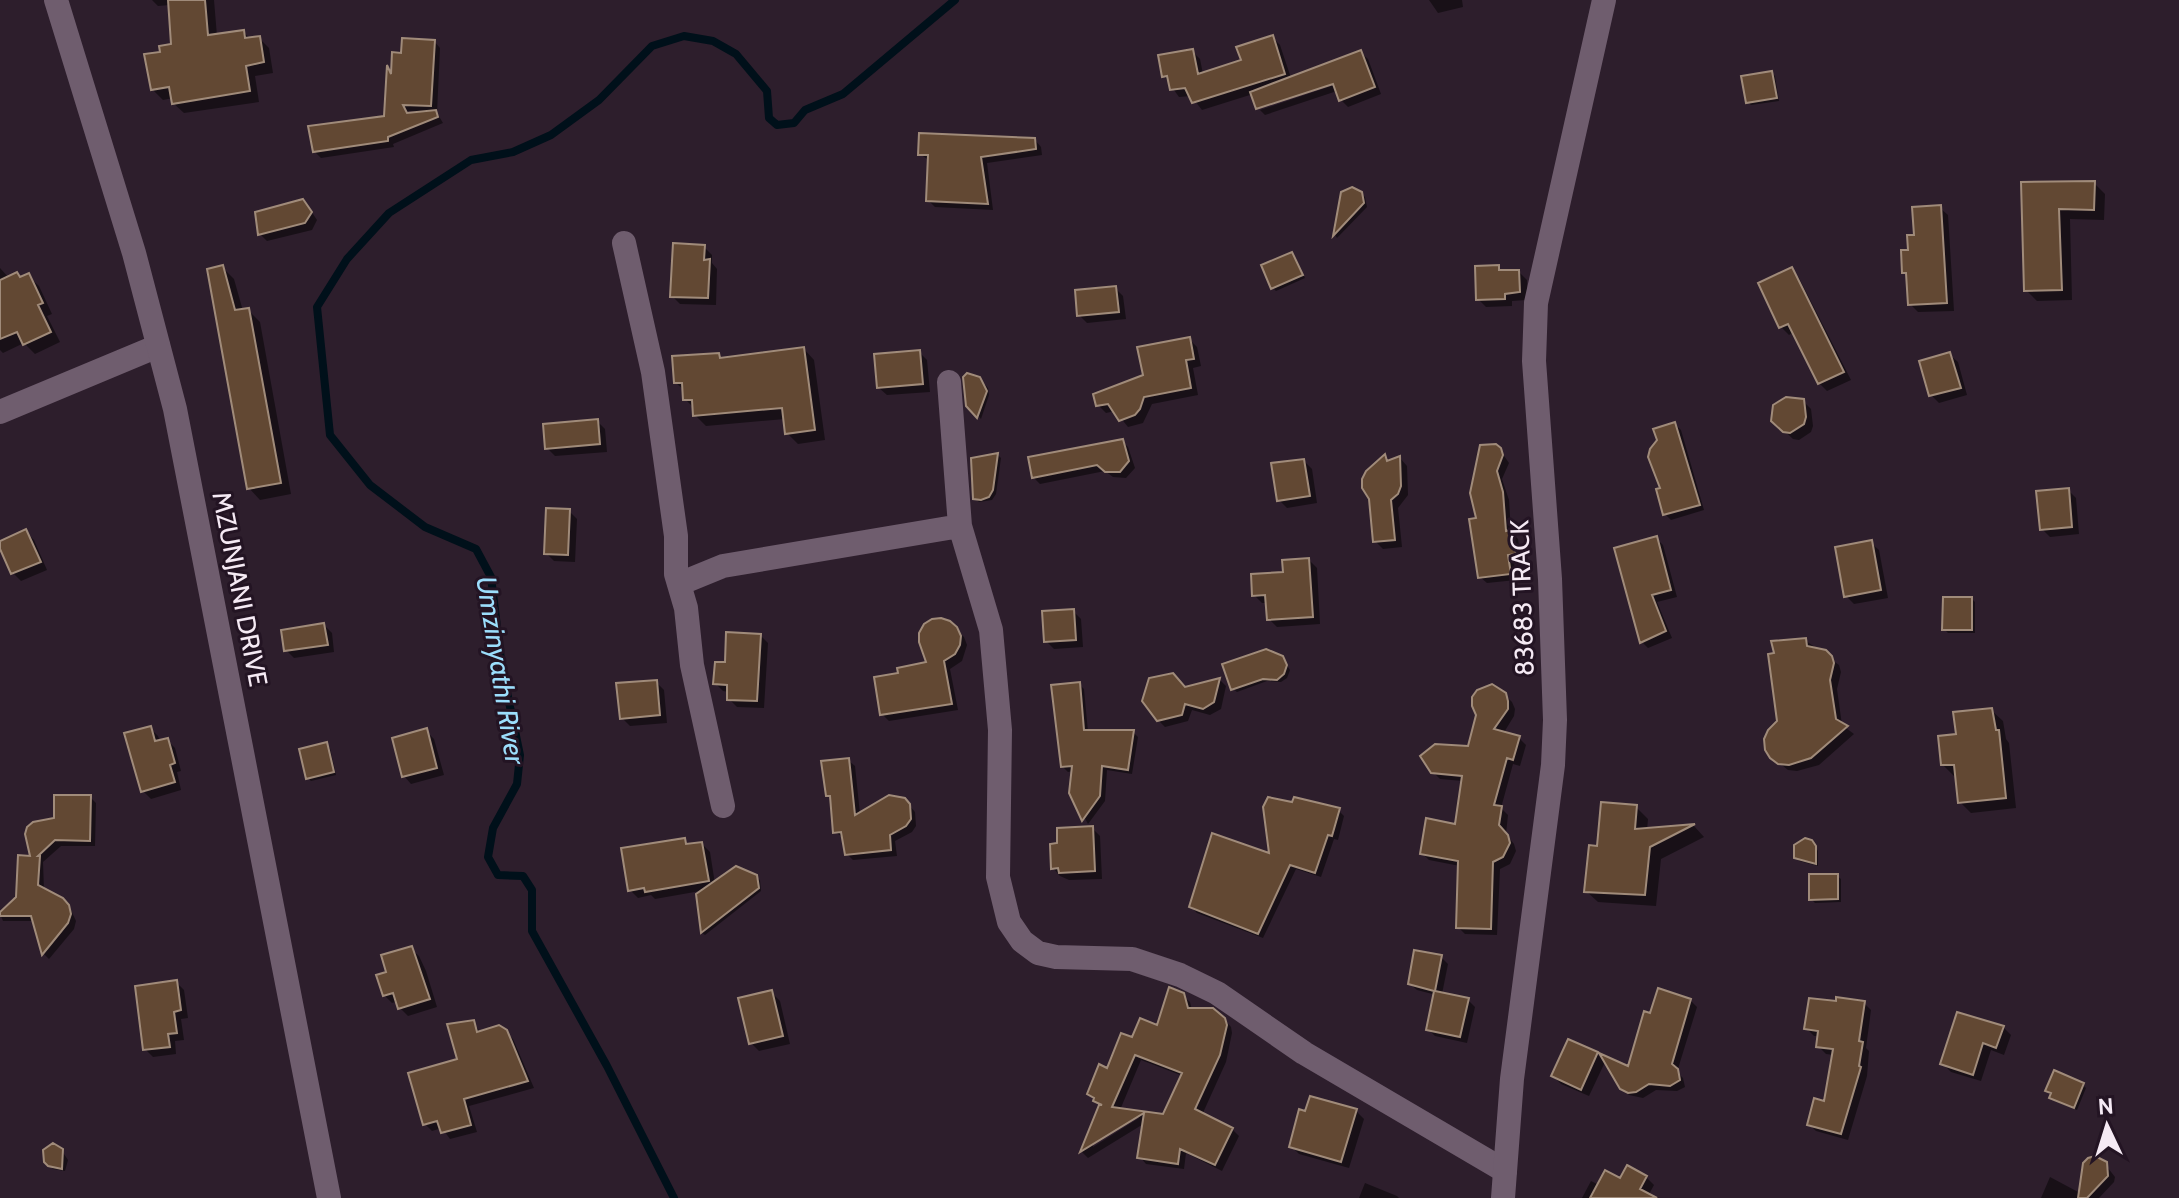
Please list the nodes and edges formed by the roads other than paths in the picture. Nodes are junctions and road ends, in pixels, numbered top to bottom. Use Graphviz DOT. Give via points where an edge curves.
graph roads {
  1 [pos="56,0"];
  2 [pos="1604,0"];
  3 [pos="624,243"];
  4 [pos="158,346"];
  5 [pos="949,382"];
  6 [pos="0,412"];
  7 [pos="960,526"];
  8 [pos="679,584"];
  9 [pos="723,806"];
  10 [pos="1505,1171"];
  11 [pos="329,1198"];
  12 [pos="1503,1198"];
  1 -- 4 [label="street, MZUNJANI DRIVE"];
  2 -- 10 [label="street, 83683 TRACK" via="1536,303 1534,361 1555,720"];
  3 -- 8 [label="street" via="653,372"];
  4 -- 6 [label="street"];
  4 -- 11 [label="street, MZUNJANI DRIVE" via="218,617"];
  5 -- 7 [label="street"];
  7 -- 8 [label="street" via="723,566"];
  7 -- 10 [label="street" via="991,630 1000,730 998,877 1009,922 1022,941 1038,953 1056,957 1132,959 1180,975"];
  8 -- 9 [label="street"];
  10 -- 12 [label="street, 83683 TRACK"];
}
